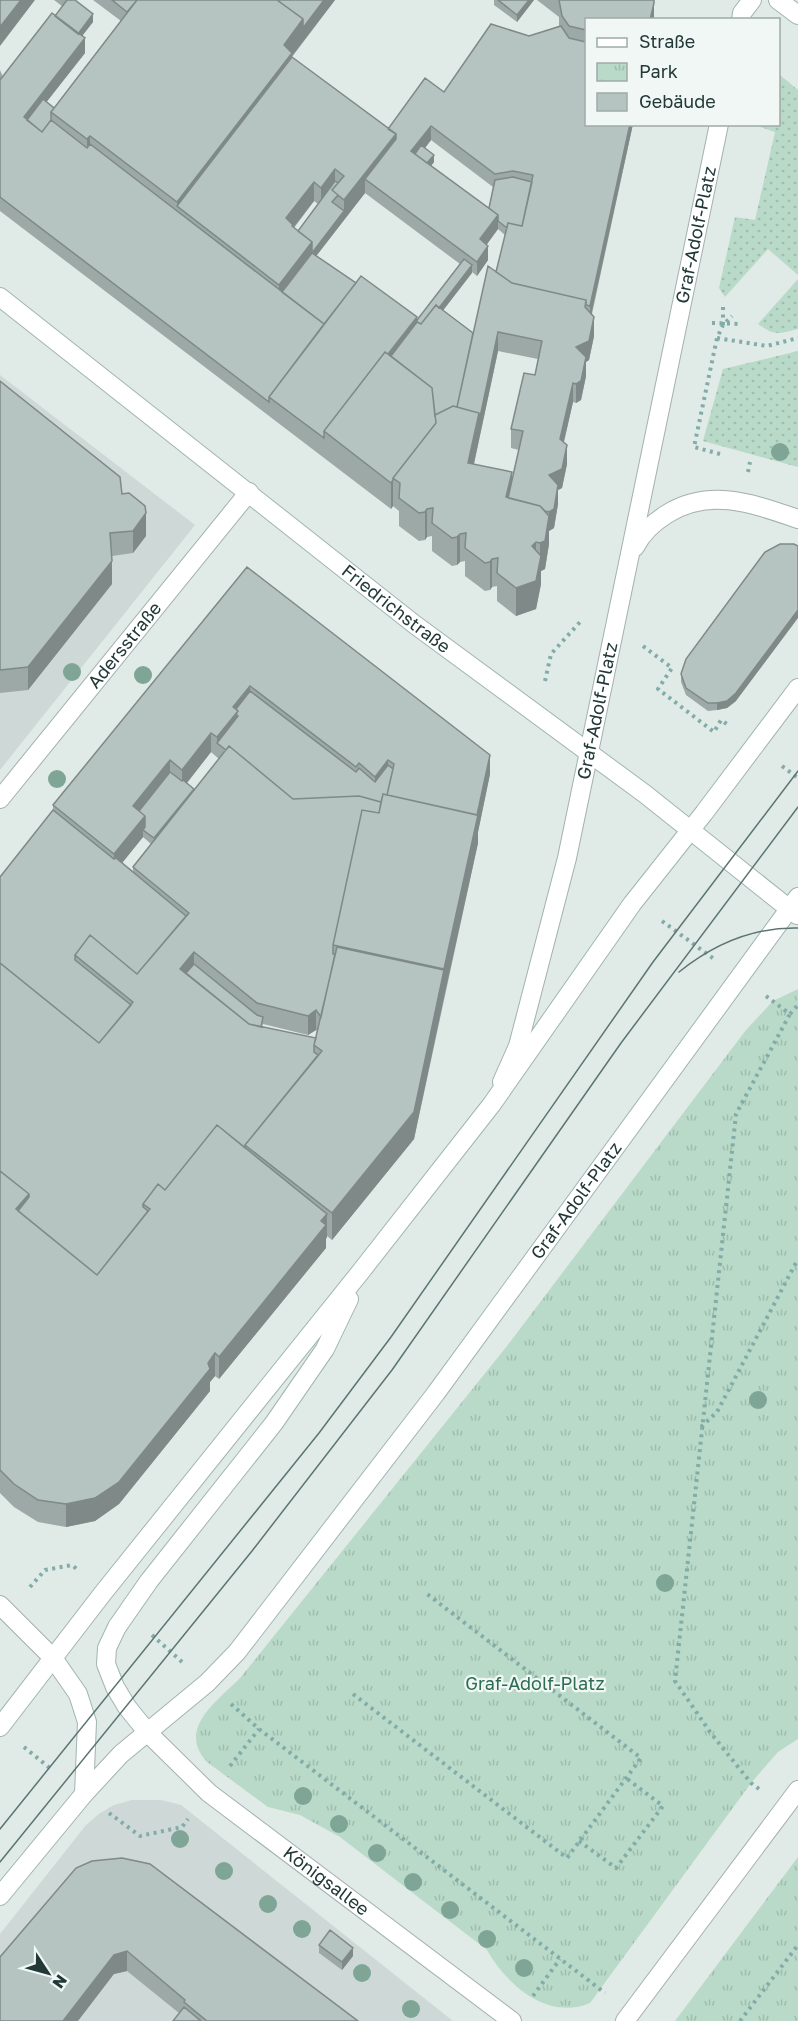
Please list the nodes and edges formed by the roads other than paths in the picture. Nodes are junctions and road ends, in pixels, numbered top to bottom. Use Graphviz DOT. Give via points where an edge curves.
graph roads {
  1 [pos="752,0"];
  2 [pos="778,0"];
  3 [pos="798,15"];
  4 [pos="741,18"];
  5 [pos="719,126"];
  6 [pos="0,297"];
  7 [pos="249,492"];
  8 [pos="798,519"];
  9 [pos="630,557"];
  10 [pos="798,688"];
  11 [pos="589,752"];
  12 [pos="0,799"];
  13 [pos="691,829"];
  14 [pos="795,907"];
  15 [pos="492,1104"];
  16 [pos="362,1270"];
  17 [pos="4,1608"];
  18 [pos="53,1658"];
  19 [pos="0,1727"];
  20 [pos="148,1733"];
  21 [pos="798,1790"];
  22 [pos="84,1794"];
  23 [pos="0,1896"];
  24 [pos="628,2017"];
  25 [pos="512,2021"];
  1 -- 4 [label="main road"];
  2 -- 3 [label="main road"];
  5 -- 9 [label="main road, Graf-Adolf-Platz"];
  6 -- 7 [label="main road, Friedrichstraße"];
  7 -- 11 [label="main road, Friedrichstraße" via="414,624"];
  7 -- 12 [label="main road, Adersstraße"];
  8 -- 9 [label="main road, Graf-Adolf-Platz" via="740,501 686,503 657,520"];
  9 -- 11 [label="main road, Graf-Adolf-Platz"];
  10 -- 13 [label="main road, Graf-Adolf-Platz"];
  11 -- 13 [label="main road, Friedrichstraße"];
  11 -- 15 [label="main road, Graf-Adolf-Platz" via="567,858 518,1046"];
  13 -- 14 [label="main road, Friedrichstraße"];
  13 -- 15 [label="main road, Graf-Adolf-Platz" via="632,904"];
  14 -- 20 [label="main road, Graf-Adolf-Platz" via="738,977 436,1393 237,1652"];
  15 -- 16 [label="main road, Graf-Adolf-Platz"];
  16 -- 18 [label="main road, Graf-Adolf-Platz"];
  16 -- 20 [label="main road, Graf-Adolf-Platz" via="325,1349 274,1423 126,1613 107,1648 106,1664 116,1687"];
  17 -- 18 [label="main road"];
  18 -- 19 [label="main road, Graf-Adolf-Platz"];
  18 -- 22 [label="main road" via="78,1694 87,1722"];
  20 -- 22 [label="main road" via="121,1754"];
  20 -- 25 [label="main road, Königsallee" via="209,1793"];
  21 -- 24 [label="main road"];
  22 -- 23 [label="main road"];
}
